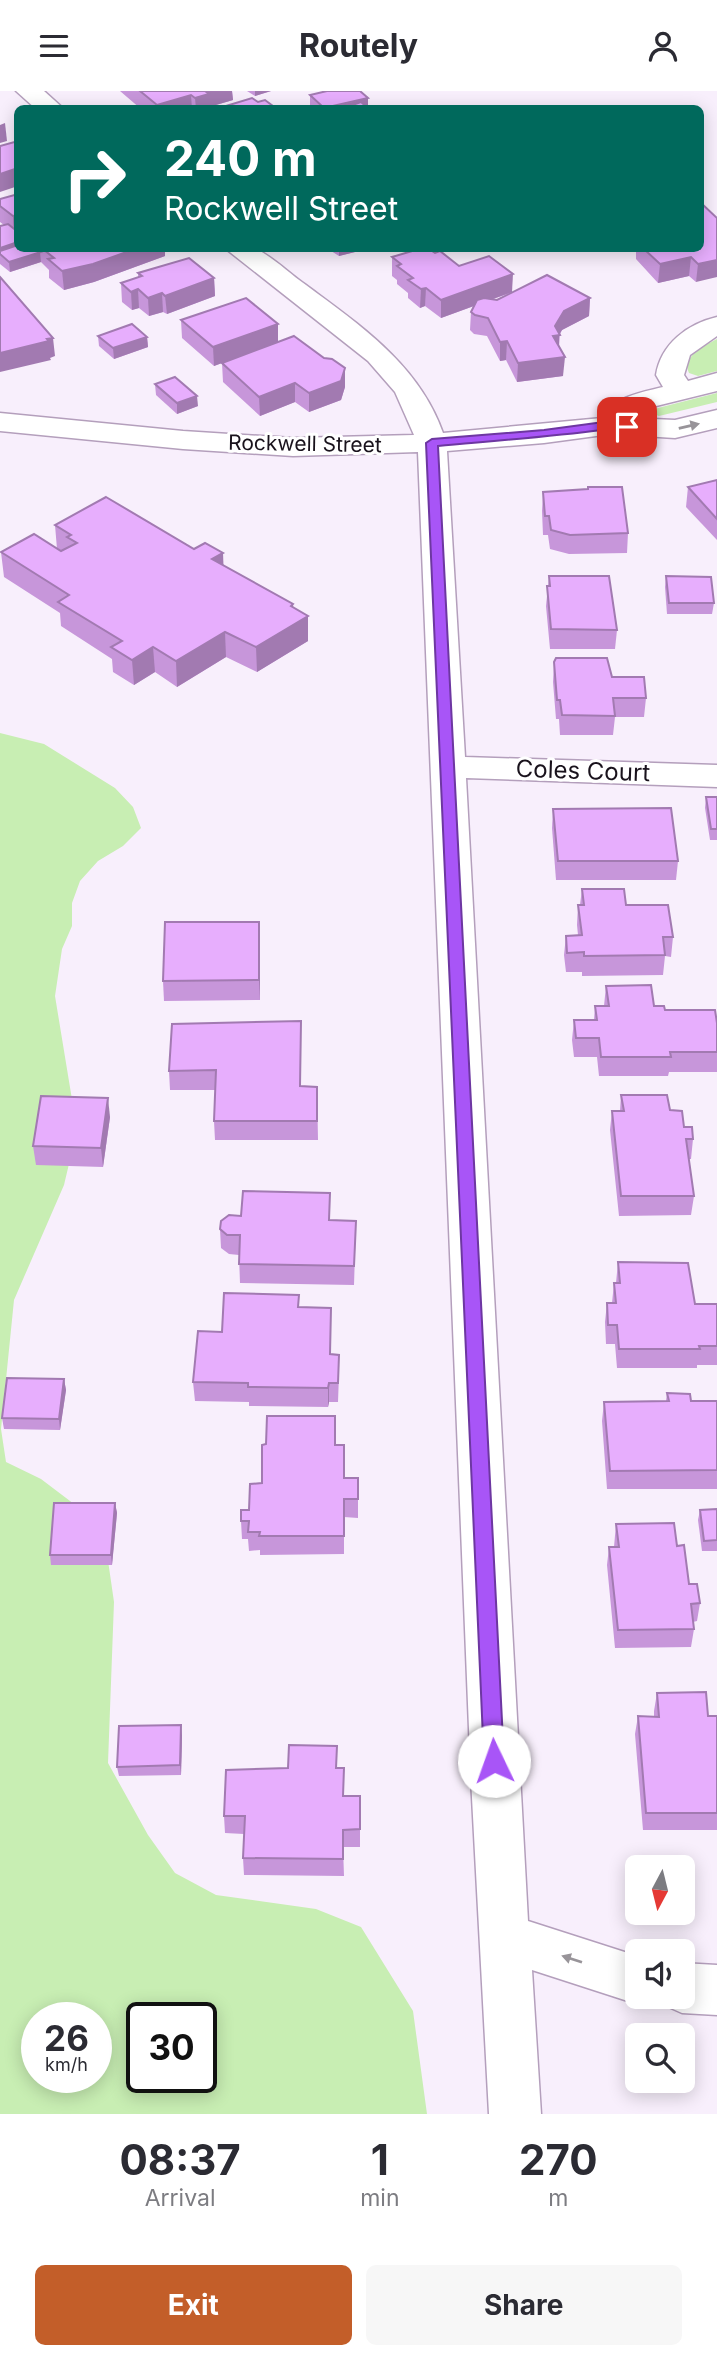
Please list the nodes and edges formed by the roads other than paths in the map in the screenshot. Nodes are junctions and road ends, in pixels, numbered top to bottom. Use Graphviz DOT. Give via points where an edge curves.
graph roads {
  1 [pos="28,91"];
  2 [pos="47,105"];
  3 [pos="243,252"];
  4 [pos="717,325"];
  5 [pos="717,382"];
  6 [pos="679,391"];
  7 [pos="717,419"];
  8 [pos="0,422"];
  9 [pos="611,425"];
  10 [pos="432,443"];
  11 [pos="449,767"];
  12 [pos="717,776"];
  13 [pos="503,1937"];
  14 [pos="625,1976"];
  15 [pos="695,1989"];
  16 [pos="717,1990"];
  17 [pos="515,2114"];
  1 -- 2 [label="street"];
  3 -- 10 [label="street" via="388,363 419,407"];
  4 -- 6 [label="street" via="676,352 670,375"];
  5 -- 6 [label="street"];
  6 -- 9 [label="street" via="626,407"];
  9 -- 7 [label="street, Rockwell Street, one-way" via="675,429"];
  8 -- 10 [label="street, Rockwell Street" via="246,445"];
  9 -- 10 [label="street, Rockwell Street"];
  10 -- 11 [label="street"];
  11 -- 12 [label="street, Coles Court"];
  11 -- 13 [label="street"];
  14 -- 13 [label="street, one-way"];
  13 -- 17 [label="street"];
  15 -- 16 [label="street"];
}
